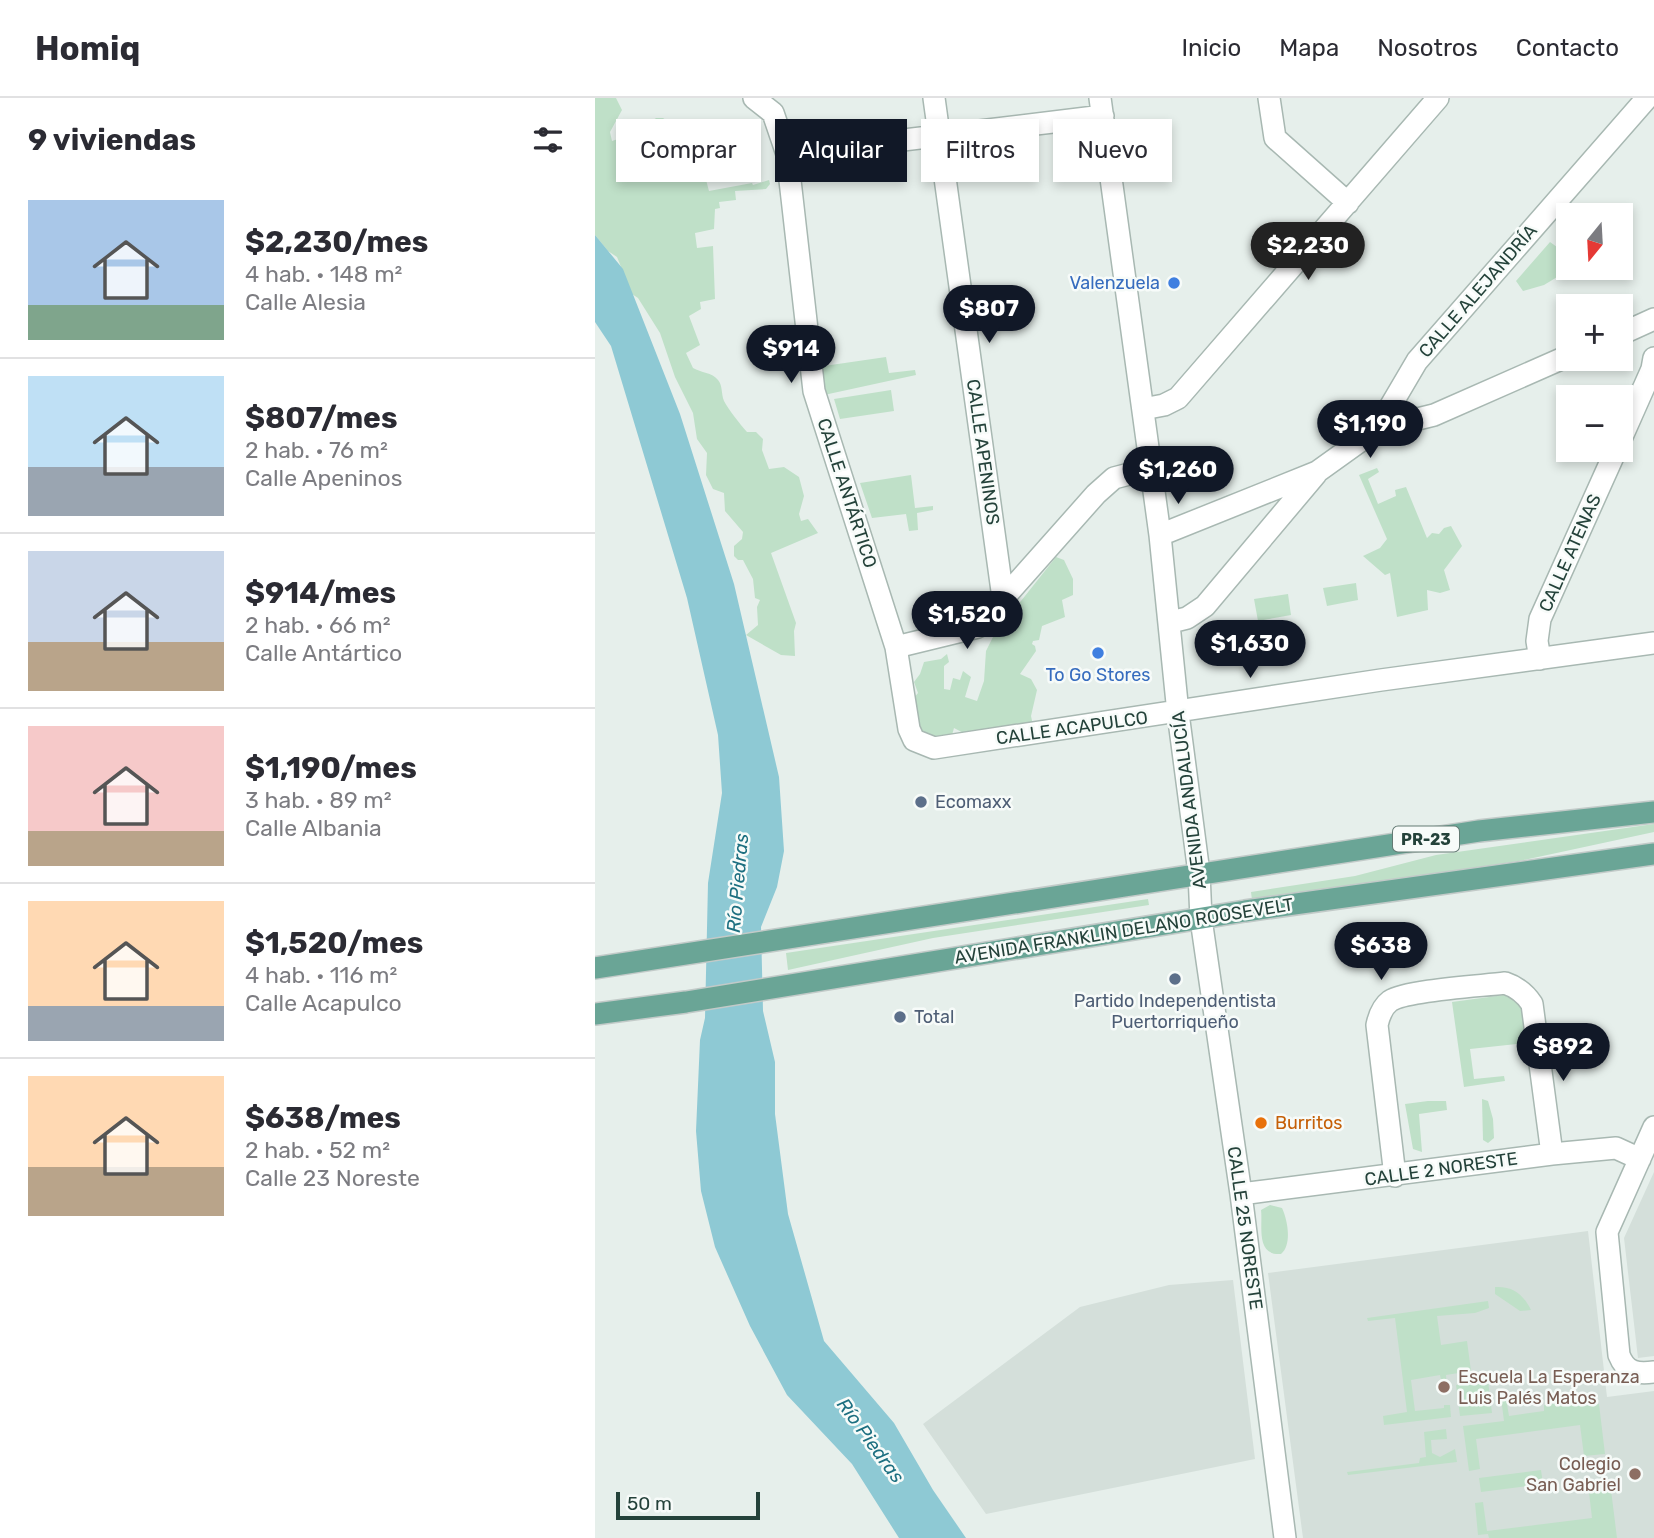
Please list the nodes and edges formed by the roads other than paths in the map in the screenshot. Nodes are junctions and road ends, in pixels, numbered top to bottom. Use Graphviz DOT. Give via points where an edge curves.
graph roads {
  1 [pos="754,98"];
  2 [pos="934,98"];
  3 [pos="1269,98"];
  4 [pos="1438,98"];
  5 [pos="1647,98"];
  6 [pos="1102,107"];
  7 [pos="937,119"];
  8 [pos="1035,119"];
  9 [pos="775,121"];
  10 [pos="790,182"];
  11 [pos="945,182"];
  12 [pos="1348,203"];
  13 [pos="1652,325"];
  14 [pos="1633,331"];
  15 [pos="1654,358"];
  16 [pos="1556,361"];
  17 [pos="1143,409"];
  18 [pos="1633,412"];
  19 [pos="1377,429"];
  20 [pos="1611,462"];
  21 [pos="1152,468"];
  22 [pos="1317,472"];
  23 [pos="1160,535"];
  24 [pos="1003,598"];
  25 [pos="1171,622"];
  26 [pos="1654,643"];
  27 [pos="896,647"];
  28 [pos="1540,659"];
  29 [pos="1178,713"];
  30 [pos="1654,811"];
  31 [pos="1654,854"];
  32 [pos="1199,873"];
  33 [pos="1201,919"];
  34 [pos="595,968"];
  35 [pos="595,1013"];
  36 [pos="1654,1127"];
  37 [pos="1552,1154"];
  38 [pos="1640,1159"];
  39 [pos="1395,1176"];
  40 [pos="1241,1194"];
  41 [pos="1651,1372"];
  42 [pos="1285,1538"];
  1 -- 9 [label="street, CALLE ANTÁRTICO"];
  2 -- 7 [label="street, CALLE APENINOS"];
  3 -- 12 [label="street" via="1275,138"];
  4 -- 12 [label="street"];
  5 -- 19 [label="street, CALLE ALEJANDRÍA" via="1417,361"];
  6 -- 8 [label="street"];
  6 -- 17 [label="street, AVENIDA ANDALUCÍA"];
  10 -- 27 [label="street, CALLE ANTÁRTICO" via="814,391"];
  11 -- 24 [label="street, CALLE APENINOS"];
  12 -- 17 [label="street" via="1178,398"];
  13 -- 14 [label="street"];
  15 -- 18 [label="street"];
  16 -- 19 [label="street" via="1434,415"];
  17 -- 21 [label="street, AVENIDA ANDALUCÍA"];
  19 -- 22 [label="street"];
  20 -- 28 [label="street, CALLE ATENAS" via="1540,618"];
  21 -- 23 [label="street, AVENIDA ANDALUCÍA"];
  21 -- 24 [label="street" via="1114,478"];
  22 -- 23 [label="street"];
  22 -- 25 [label="street" via="1205,606"];
  23 -- 25 [label="street, AVENIDA ANDALUCÍA"];
  24 -- 27 [label="street" via="978,627"];
  25 -- 29 [label="street, AVENIDA ANDALUCÍA"];
  26 -- 28 [label="street, CALLE ACAPULCO"];
  27 -- 29 [label="street, CALLE ACAPULCO" via="909,729 914,740 934,748"];
  28 -- 29 [label="street, CALLE ACAPULCO"];
  29 -- 32 [label="street, AVENIDA ANDALUCÍA"];
  30 -- 32 [label="main road, PR-23" via="1479,831"];
  31 -- 33 [label="main road, AVENIDA FRANKLIN DELANO ROOSEVELT"];
  32 -- 33 [label="street, AVENIDA ANDALUCÍA"];
  32 -- 34 [label="main road, PR-23"];
  33 -- 35 [label="main road, AVENIDA FRANKLIN DELANO ROOSEVELT"];
  33 -- 40 [label="street, CALLE 25 NORESTE"];
  36 -- 38 [label="street"];
  37 -- 38 [label="street, CALLE 2 NORESTE" via="1616,1148"];
  37 -- 39 [label="street, CALLE 2 NORESTE"];
  37 -- 39 [label="street" via="1528,998 1505,984 1397,998 1386,1006 1377,1025"];
  38 -- 41 [label="street" via="1607,1233 1619,1355 1631,1371"];
  39 -- 40 [label="street, CALLE 2 NORESTE"];
  40 -- 42 [label="street, CALLE 25 NORESTE"];
}
